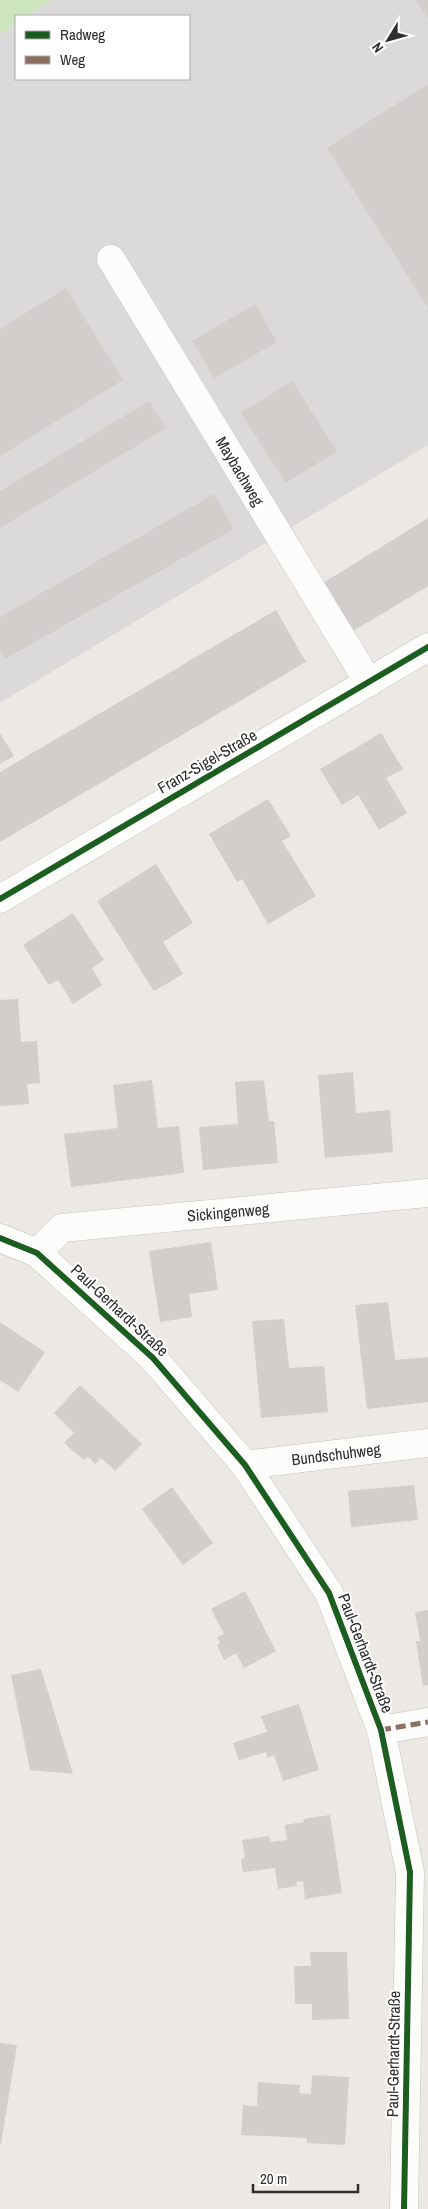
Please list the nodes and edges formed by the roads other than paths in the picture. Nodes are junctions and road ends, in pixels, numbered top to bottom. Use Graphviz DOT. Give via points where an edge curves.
graph roads {
  1 [pos="111,259"];
  2 [pos="428,647"];
  3 [pos="368,683"];
  4 [pos="0,898"];
  5 [pos="428,1193"];
  6 [pos="0,1238"];
  7 [pos="37,1253"];
  8 [pos="428,1444"];
  9 [pos="245,1465"];
  10 [pos="428,1722"];
  11 [pos="381,1730"];
  12 [pos="404,2209"];
  1 -- 3 [label="street, Maybachweg"];
  2 -- 3 [label="street, Franz-Sigel-Straße"];
  3 -- 4 [label="street, Franz-Sigel-Straße"];
  5 -- 7 [label="street, Sickingenweg" via="62,1228"];
  6 -- 7 [label="street, Paul-Gerhardt-Straße"];
  7 -- 9 [label="street, Paul-Gerhardt-Straße" via="153,1358"];
  8 -- 9 [label="street, Bundschuhweg"];
  9 -- 11 [label="street, Paul-Gerhardt-Straße" via="329,1593"];
  10 -- 11 [label="street"];
  11 -- 12 [label="street, Paul-Gerhardt-Straße" via="410,1872"];
}
